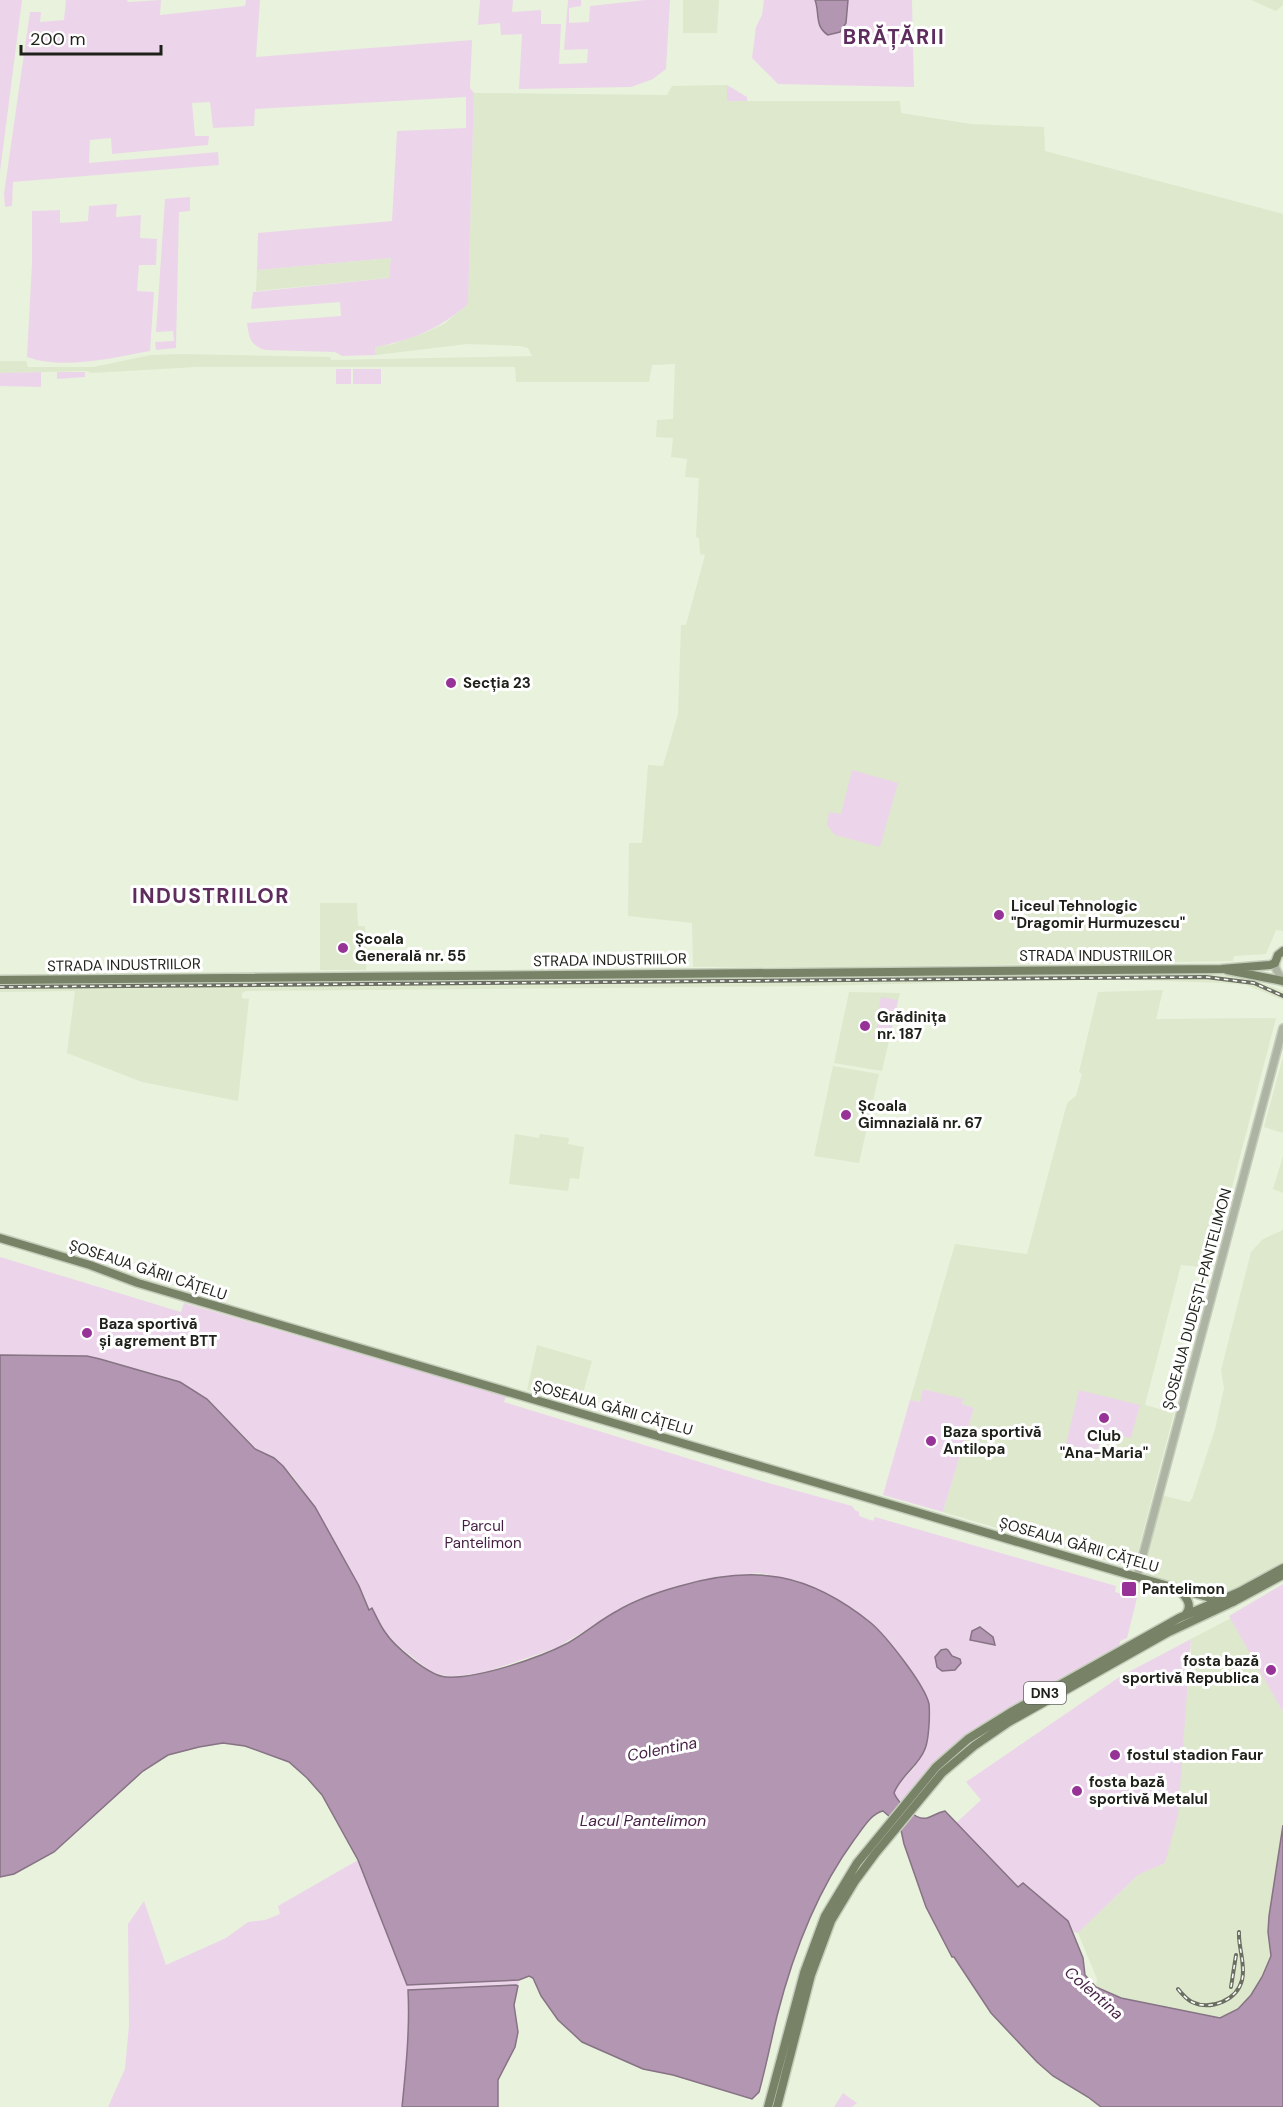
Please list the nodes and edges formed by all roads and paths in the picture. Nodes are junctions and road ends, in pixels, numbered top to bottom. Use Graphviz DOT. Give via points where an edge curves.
graph roads {
  1 [pos="1283,951"];
  2 [pos="1275,963"];
  3 [pos="1221,969"];
  4 [pos="0,980"];
  5 [pos="1283,982"];
  6 [pos="1283,1028"];
  7 [pos="0,1238"];
  8 [pos="1283,1568"];
  9 [pos="1283,1575"];
  10 [pos="1137,1577"];
  11 [pos="1177,1588"];
  12 [pos="1219,1605"];
  13 [pos="1185,1615"];
  14 [pos="920,1791"];
  15 [pos="861,1865"];
  16 [pos="768,2107"];
  17 [pos="777,2107"];
  1 -- 2 [label="main road"];
  2 -- 3 [label="main road, STRADA INDUSTRIILOR"];
  2 -- 5 [label="street"];
  3 -- 4 [label="main road, STRADA INDUSTRIILOR"];
  3 -- 5 [label="main road, STRADA INDUSTRIILOR"];
  6 -- 10 [label="street, ȘOSEAUA DUDEȘTI-PANTELIMON"];
  7 -- 10 [label="main road, ȘOSEAUA GĂRII CĂȚELU" via="138,1283"];
  8 -- 12 [label="main road, DN3"];
  9 -- 12 [label="main road, ȘOSEAUA GĂRII CĂȚELU" via="1233,1602"];
  10 -- 11 [label="main road, ȘOSEAUA GĂRII CĂȚELU"];
  11 -- 12 [label="main road, ȘOSEAUA GĂRII CĂȚELU"];
  11 -- 13 [label="main road" via="1189,1604"];
  12 -- 13 [label="main road, DN3"];
  12 -- 14 [label="main road, DN3" via="992,1733"];
  13 -- 14 [label="main road, DN3" via="988,1726 951,1753"];
  14 -- 15 [label="main road, DN3"];
  15 -- 16 [label="main road, DN3" via="825,1916 810,1952"];
  15 -- 17 [label="main road, DN3" via="818,1954"];
}
